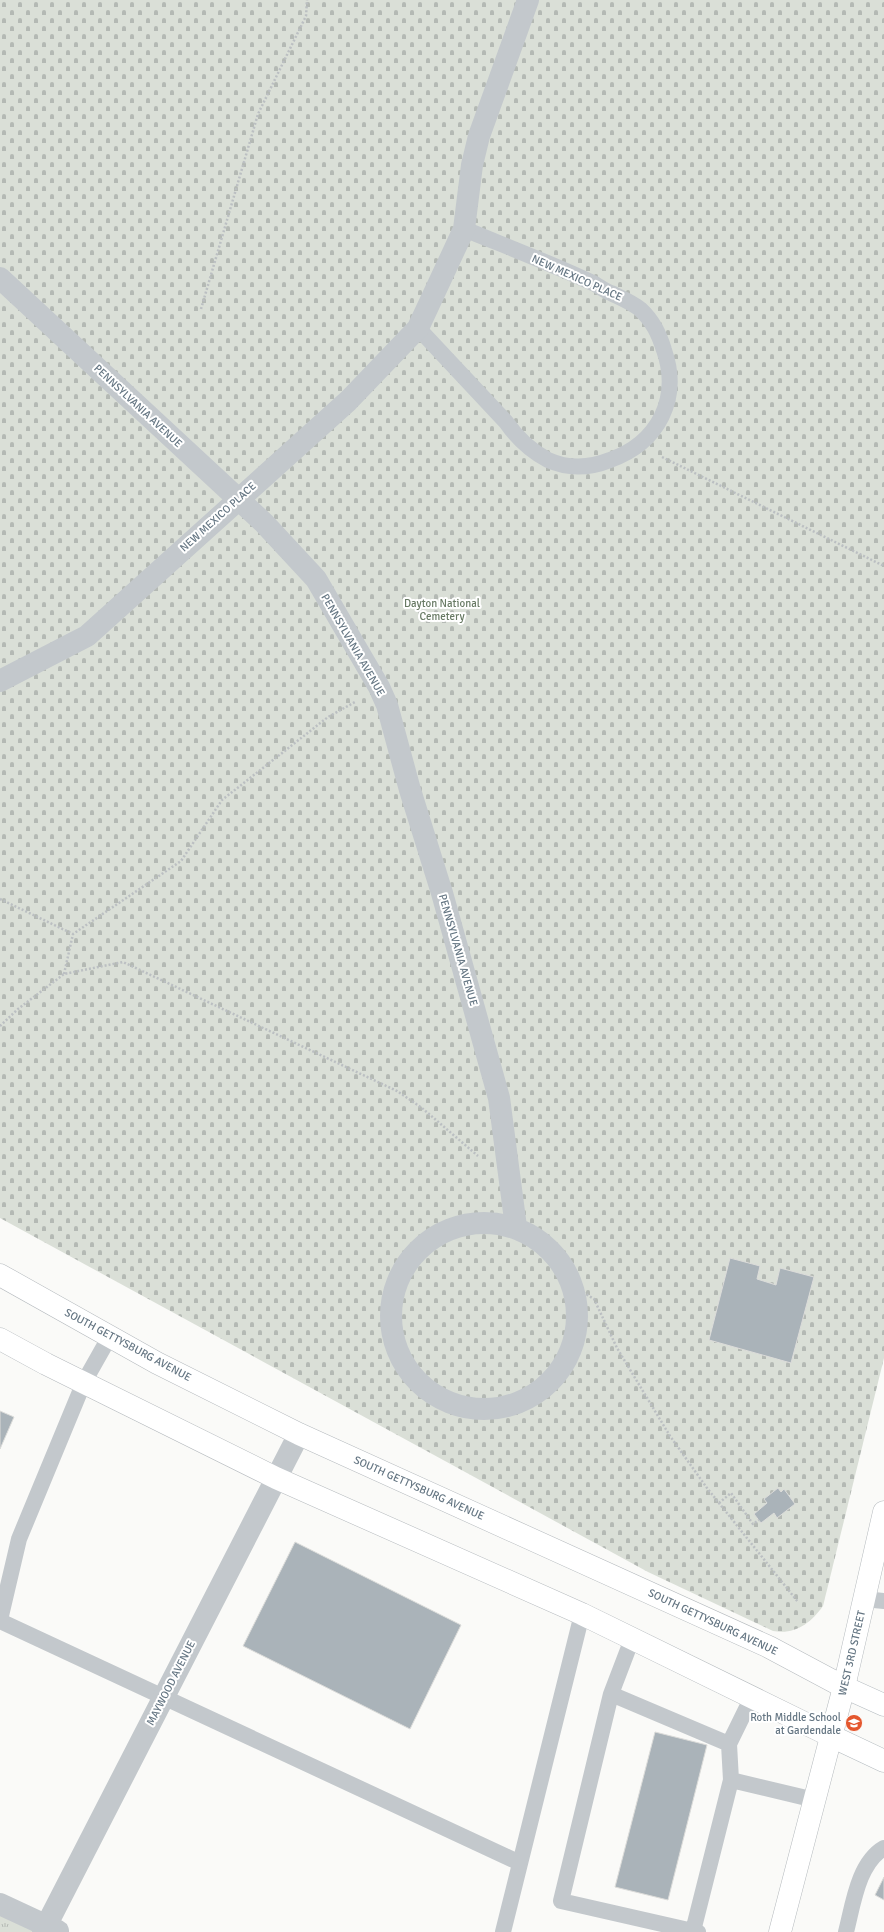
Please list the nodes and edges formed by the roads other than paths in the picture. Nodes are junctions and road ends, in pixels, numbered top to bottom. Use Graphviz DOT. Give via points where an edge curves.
graph roads {
  1 [pos="528,0"];
  2 [pos="464,229"];
  3 [pos="0,278"];
  4 [pos="418,328"];
  5 [pos="238,498"];
  6 [pos="0,681"];
  7 [pos="516,1228"];
  8 [pos="0,1275"];
  9 [pos="110,1336"];
  10 [pos="0,1339"];
  11 [pos="84,1382"];
  12 [pos="299,1434"];
  13 [pos="276,1478"];
  14 [pos="884,1512"];
  15 [pos="874,1600"];
  16 [pos="582,1614"];
  17 [pos="0,1620"];
  18 [pos="632,1639"];
  19 [pos="844,1687"];
  20 [pos="611,1694"];
  21 [pos="752,1697"];
  22 [pos="163,1698"];
  23 [pos="884,1706"];
  24 [pos="832,1736"];
  25 [pos="729,1744"];
  26 [pos="884,1761"];
  27 [pos="731,1780"];
  28 [pos="815,1800"];
  29 [pos="884,1848"];
  30 [pos="520,1863"];
  31 [pos="0,1904"];
  32 [pos="49,1930"];
  33 [pos="695,1931"];
  34 [pos="785,1931"];
  35 [pos="503,1932"];
  36 [pos="846,1932"];
  1 -- 2 [label="street, NEW MEXICO PLACE" via="478,136"];
  2 -- 4 [label="street, NEW MEXICO PLACE"];
  2 -- 4 [label="lane, NEW MEXICO PLACE" via="595,284 625,299 649,318 658,332 669,364 671,381 669,398 660,420 639,446 625,455 588,466 565,465 550,460 536,453 515,435 506,422"];
  3 -- 5 [label="street, PENNSYLVANIA AVENUE"];
  4 -- 5 [label="street, NEW MEXICO PLACE" via="348,401"];
  5 -- 6 [label="street, NEW MEXICO PLACE" via="87,636"];
  5 -- 7 [label="street, PENNSYLVANIA AVENUE" via="316,579 388,705 499,1098"];
  7 -- 7 [label="street" via="485,1222 454,1227 426,1242 405,1265 393,1294 391,1325 399,1355 417,1382 442,1400 472,1409 503,1408 532,1396 556,1376 572,1348 578,1317 573,1286 560,1261 551,1251 541,1241"];
  8 -- 9 [label="main road, SOUTH GETTYSBURG AVENUE"];
  9 -- 11 [label="lane"];
  9 -- 12 [label="main road, SOUTH GETTYSBURG AVENUE"];
  10 -- 11 [label="main road"];
  11 -- 13 [label="main road"];
  11 -- 17 [label="lane" via="19,1539"];
  12 -- 13 [label="street, MAYWOOD AVENUE"];
  12 -- 19 [label="main road, SOUTH GETTYSBURG AVENUE" via="769,1647"];
  13 -- 16 [label="main road"];
  13 -- 22 [label="street, MAYWOOD AVENUE"];
  14 -- 15 [label="main road, WEST 3RD STREET"];
  15 -- 19 [label="main road, WEST 3RD STREET"];
  16 -- 18 [label="main road"];
  16 -- 30 [label="lane"];
  17 -- 22 [label="lane"];
  18 -- 20 [label="lane"];
  18 -- 21 [label="main road"];
  19 -- 23 [label="main road, SOUTH GETTYSBURG AVENUE"];
  19 -- 24 [label="main road, WEST 3RD STREET"];
  20 -- 25 [label="lane"];
  20 -- 33 [label="lane" via="561,1901"];
  21 -- 24 [label="main road"];
  21 -- 25 [label="lane"];
  22 -- 30 [label="lane"];
  22 -- 32 [label="street, MAYWOOD AVENUE"];
  24 -- 26 [label="main road"];
  24 -- 28 [label="main road, WEST 3RD STREET"];
  25 -- 27 [label="lane"];
  27 -- 28 [label="lane"];
  27 -- 33 [label="lane"];
  28 -- 34 [label="main road, WEST 3RD STREET"];
  29 -- 36 [label="lane" via="876,1853 863,1870"];
  30 -- 35 [label="lane"];
  31 -- 32 [label="street"];
}
